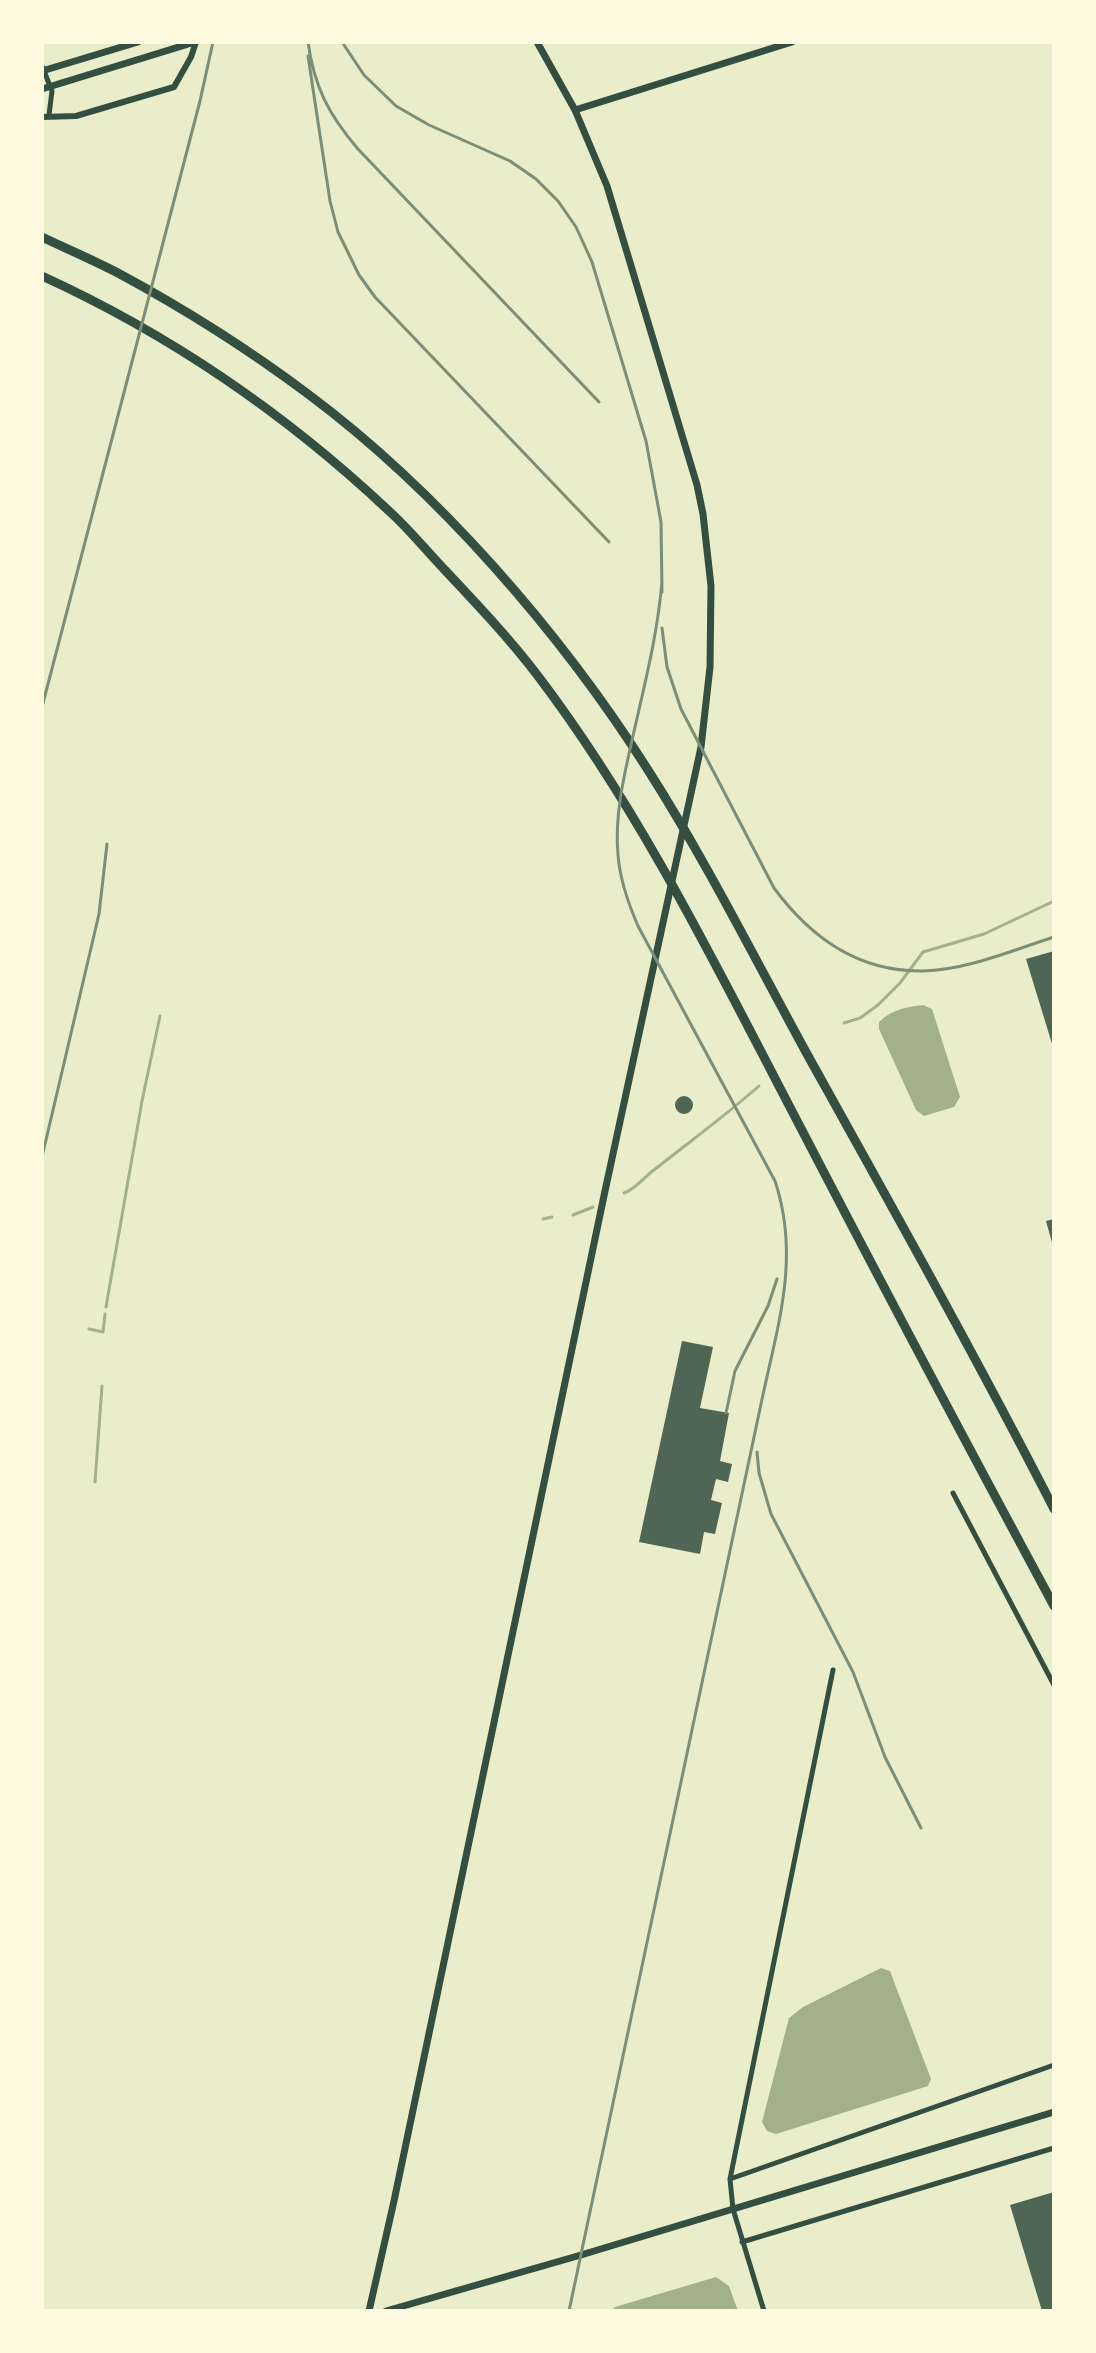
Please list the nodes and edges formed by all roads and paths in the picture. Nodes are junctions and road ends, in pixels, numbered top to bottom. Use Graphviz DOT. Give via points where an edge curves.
graph roads {
  1 [pos="138,42"];
  2 [pos="195,42"];
  3 [pos="537,42"];
  4 [pos="792,42"];
  5 [pos="42,68"];
  6 [pos="42,89"];
  7 [pos="575,110"];
  8 [pos="45,116"];
  9 [pos="42,237"];
  10 [pos="42,276"];
  11 [pos="953,1493"];
  12 [pos="1054,1509"];
  13 [pos="1054,1606"];
  14 [pos="833,1670"];
  15 [pos="1054,1685"];
  16 [pos="1054,2065"];
  17 [pos="1054,2112"];
  18 [pos="1054,2148"];
  19 [pos="730,2179"];
  20 [pos="733,2209"];
  21 [pos="742,2242"];
  22 [pos="369,2311"];
  23 [pos="386,2311"];
  24 [pos="764,2311"];
  1 -- 5 [label="main road"];
  2 -- 6 [label="main road"];
  2 -- 8 [label="street" via="174,87 76,116"];
  3 -- 7 [label="main road"];
  4 -- 7 [label="main road"];
  5 -- 8 [label="street" via="52,91"];
  7 -- 22 [label="main road" via="607,186 697,485 711,586 710,667 701,747"];
  9 -- 12 [label="highway" via="117,273 229,339 309,395 451,521 594,690 709,875"];
  10 -- 13 [label="highway" via="147,329 291,427 390,511 538,675 633,820 696,929"];
  11 -- 15 [label="street"];
  14 -- 19 [label="street"];
  16 -- 19 [label="street"];
  17 -- 20 [label="main road"];
  18 -- 21 [label="street"];
  19 -- 20 [label="street"];
  20 -- 21 [label="street"];
  20 -- 23 [label="main road"];
  21 -- 24 [label="street"];
}
